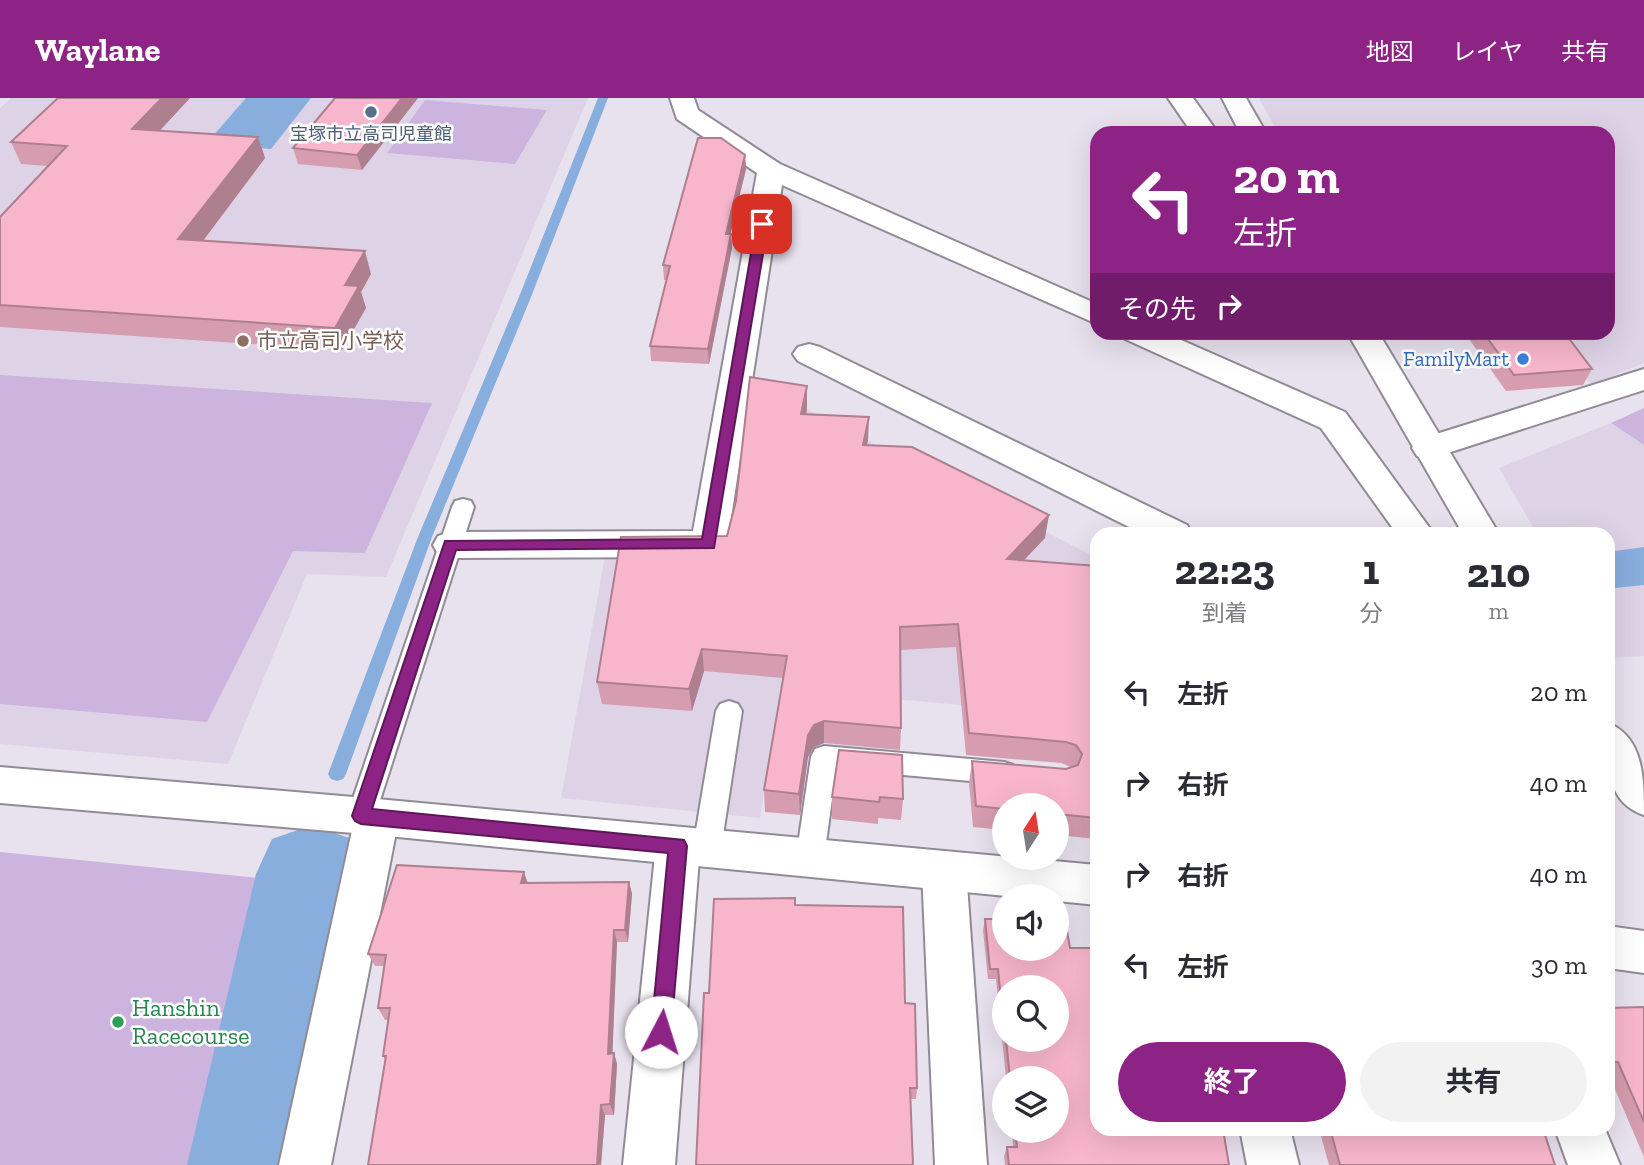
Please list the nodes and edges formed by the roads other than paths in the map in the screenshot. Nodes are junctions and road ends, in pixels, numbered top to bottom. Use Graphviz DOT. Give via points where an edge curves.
graph roads {
  1 [pos="682,98"];
  2 [pos="1180,98"];
  3 [pos="1234,98"];
  4 [pos="1200,126"];
  5 [pos="1249,126"];
  6 [pos="771,170"];
  7 [pos="1090,312"];
  8 [pos="1154,340"];
  9 [pos="1367,340"];
  10 [pos="809,354"];
  11 [pos="1644,379"];
  12 [pos="1429,448"];
  13 [pos="463,507"];
  14 [pos="1160,527"];
  15 [pos="1411,527"];
  16 [pos="1477,527"];
  17 [pos="450,545"];
  18 [pos="729,711"];
  19 [pos="1615,751"];
  20 [pos="1033,775"];
  21 [pos="0,785"];
  22 [pos="1644,797"];
  23 [pos="369,817"];
  24 [pos="692,847"];
  25 [pos="810,858"];
  26 [pos="944,870"];
  27 [pos="1090,884"];
  28 [pos="1615,948"];
  29 [pos="1644,952"];
  30 [pos="1267,1136"];
  31 [pos="1583,1136"];
  32 [pos="304,1165"];
  33 [pos="649,1165"];
  34 [pos="961,1165"];
  35 [pos="1273,1165"];
  36 [pos="1594,1165"];
  1 -- 6 [label="street" via="686,114"];
  2 -- 4 [label="street"];
  3 -- 5 [label="street"];
  6 -- 7 [label="street"];
  6 -- 17 [label="street" via="709,544"];
  8 -- 15 [label="street" via="1333,420"];
  9 -- 12 [label="street"];
  10 -- 14 [label="street"];
  11 -- 12 [label="street"];
  12 -- 16 [label="street"];
  13 -- 17 [label="lane"];
  17 -- 23 [label="lane"];
  18 -- 24 [label="lane"];
  19 -- 22 [label="street"];
  20 -- 25 [label="lane" via="824,757"];
  21 -- 23 [label="street"];
  23 -- 24 [label="street"];
  23 -- 32 [label="street"];
  24 -- 25 [label="street"];
  24 -- 33 [label="street"];
  25 -- 26 [label="street"];
  26 -- 27 [label="street"];
  26 -- 34 [label="street"];
  28 -- 29 [label="street"];
  30 -- 35 [label="street"];
  31 -- 36 [label="street"];
}
